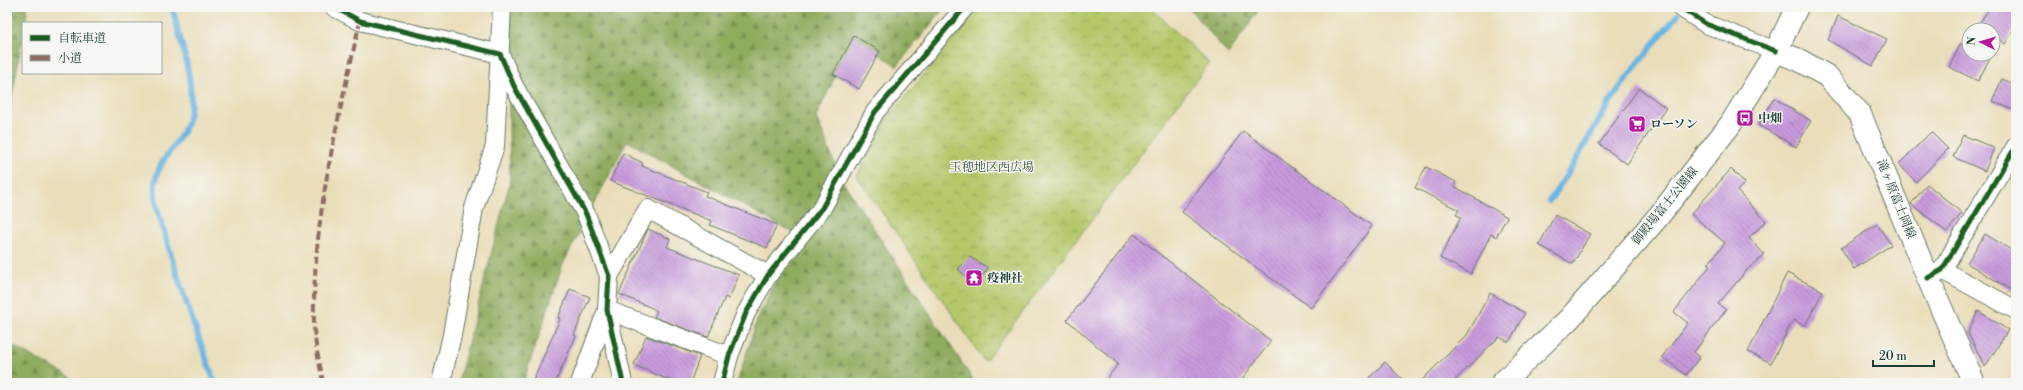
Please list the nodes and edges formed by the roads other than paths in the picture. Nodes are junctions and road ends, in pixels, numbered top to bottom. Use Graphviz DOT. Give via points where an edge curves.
graph roads {
  1 [pos="334,7"];
  2 [pos="502,7"];
  3 [pos="965,7"];
  4 [pos="1680,7"];
  5 [pos="1797,7"];
  6 [pos="1776,51"];
  7 [pos="500,54"];
  8 [pos="2016,146"];
  9 [pos="1935,274"];
  10 [pos="768,275"];
  11 [pos="609,276"];
  12 [pos="607,310"];
  13 [pos="2016,310"];
  14 [pos="729,356"];
  15 [pos="441,383"];
  16 [pos="580,383"];
  17 [pos="623,383"];
  18 [pos="722,383"];
  19 [pos="1502,383"];
  20 [pos="1974,383"];
  1 -- 7 [label="street" via="360,21"];
  2 -- 7 [label="street"];
  3 -- 10 [label="street" via="875,112 822,208"];
  4 -- 6 [label="street" via="1706,24"];
  5 -- 6 [label="main road, 御殿場富士公園線"];
  6 -- 9 [label="main road, 滝ヶ原富士岡線" via="1799,60 1827,76 1860,114"];
  6 -- 19 [label="main road, 御殿場富士公園線" via="1730,125 1658,216 1569,319"];
  7 -- 11 [label="street" via="514,86 586,214"];
  7 -- 15 [label="street" via="495,146 474,208"];
  8 -- 9 [label="street"];
  9 -- 13 [label="street"];
  9 -- 20 [label="main road, 滝ヶ原富士岡線"];
  10 -- 11 [label="street" via="648,209"];
  10 -- 14 [label="street" via="746,313"];
  11 -- 12 [label="street"];
  12 -- 14 [label="street"];
  12 -- 16 [label="street"];
  12 -- 17 [label="street"];
  14 -- 18 [label="street"];
}
